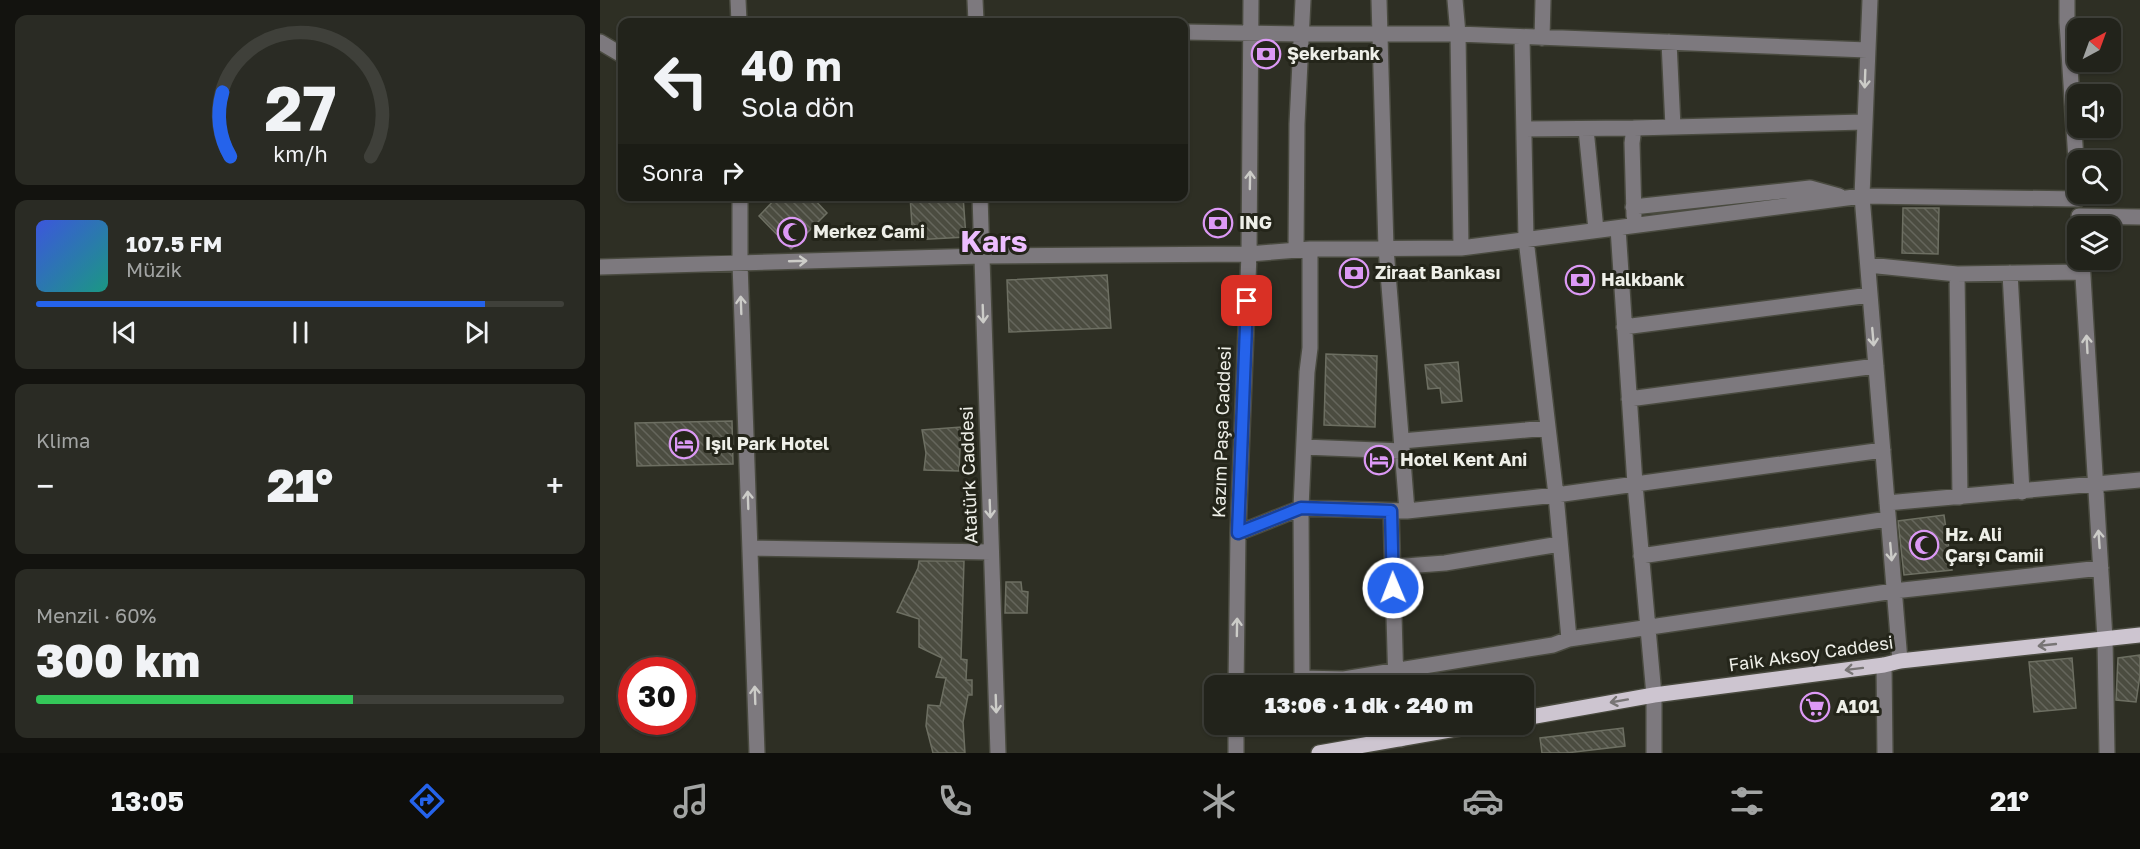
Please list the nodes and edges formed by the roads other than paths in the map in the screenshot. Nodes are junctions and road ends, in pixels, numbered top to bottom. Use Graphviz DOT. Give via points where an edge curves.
graph roads {
  1 [pos="738,0"];
  2 [pos="975,0"];
  3 [pos="1251,0"];
  4 [pos="1303,0"];
  5 [pos="1379,0"];
  6 [pos="1455,0"];
  7 [pos="1543,0"];
  8 [pos="1870,0"];
  9 [pos="2067,0"];
  10 [pos="739,18"];
  11 [pos="975,18"];
  12 [pos="1188,32"];
  13 [pos="1250,34"];
  14 [pos="1302,34"];
  15 [pos="1458,34"];
  16 [pos="1380,35"];
  17 [pos="1522,37"];
  18 [pos="1542,38"];
  19 [pos="600,42"];
  20 [pos="1669,42"];
  21 [pos="1867,50"];
  22 [pos="618,53"];
  23 [pos="1864,122"];
  24 [pos="1673,127"];
  25 [pos="1634,128"];
  26 [pos="1524,129"];
  27 [pos="1586,129"];
  28 [pos="2076,150"];
  29 [pos="2067,194"];
  30 [pos="1855,197"];
  31 [pos="740,201"];
  32 [pos="980,201"];
  33 [pos="1633,207"];
  34 [pos="2140,217"];
  35 [pos="2121,218"];
  36 [pos="1634,225"];
  37 [pos="1618,228"];
  38 [pos="1596,230"];
  39 [pos="1526,239"];
  40 [pos="1386,248"];
  41 [pos="1461,248"];
  42 [pos="1303,249"];
  43 [pos="1249,254"];
  44 [pos="982,256"];
  45 [pos="740,263"];
  46 [pos="1868,265"];
  47 [pos="600,267"];
  48 [pos="2067,267"];
  49 [pos="2082,270"];
  50 [pos="2010,273"];
  51 [pos="1957,274"];
  52 [pos="1870,295"];
  53 [pos="1624,327"];
  54 [pos="1876,366"];
  55 [pos="1629,399"];
  56 [pos="1548,428"];
  57 [pos="1402,446"];
  58 [pos="1304,447"];
  59 [pos="1883,450"];
  60 [pos="2140,480"];
  61 [pos="2095,483"];
  62 [pos="1635,484"];
  63 [pos="2022,492"];
  64 [pos="1556,495"];
  65 [pos="1960,497"];
  66 [pos="1301,508"];
  67 [pos="1391,511"];
  68 [pos="1407,511"];
  69 [pos="1888,511"];
  70 [pos="1238,533"];
  71 [pos="1560,544"];
  72 [pos="750,548"];
  73 [pos="991,552"];
  74 [pos="1641,556"];
  75 [pos="1392,567"];
  76 [pos="2101,568"];
  77 [pos="1894,591"];
  78 [pos="1648,627"];
  79 [pos="2140,635"];
  80 [pos="1569,639"];
  81 [pos="2105,639"];
  82 [pos="1900,661"];
  83 [pos="1884,665"];
  84 [pos="1236,675"];
  85 [pos="1302,675"];
  86 [pos="1395,675"];
  87 [pos="1409,675"];
  88 [pos="1654,695"];
  89 [pos="1534,716"];
  90 [pos="1236,735"];
  91 [pos="1388,735"];
  92 [pos="757,753"];
  93 [pos="998,753"];
  94 [pos="1236,753"];
  95 [pos="1319,753"];
  96 [pos="1654,753"];
  97 [pos="1886,753"];
  98 [pos="2107,753"];
  1 -- 10 [label="street"];
  2 -- 11 [label="street"];
  3 -- 13 [label="street, Kazım Paşa Caddesi"];
  4 -- 14 [label="street"];
  5 -- 16 [label="street"];
  6 -- 15 [label="street"];
  7 -- 18 [label="street"];
  8 -- 21 [label="street"];
  9 -- 28 [label="street"];
  12 -- 13 [label="street"];
  13 -- 14 [label="street"];
  43 -- 13 [label="street, Kazım Paşa Caddesi, one-way"];
  14 -- 16 [label="street"];
  14 -- 42 [label="street" via="1297,124"];
  15 -- 16 [label="street"];
  15 -- 17 [label="street"];
  15 -- 41 [label="street"];
  16 -- 40 [label="street"];
  17 -- 18 [label="street"];
  17 -- 26 [label="street"];
  18 -- 20 [label="street"];
  19 -- 22 [label="street"];
  20 -- 21 [label="street"];
  20 -- 24 [label="street"];
  21 -- 23 [label="street, one-way"];
  23 -- 24 [label="street"];
  23 -- 30 [label="street"];
  24 -- 25 [label="street"];
  25 -- 27 [label="street"];
  25 -- 33 [label="street"];
  26 -- 27 [label="street"];
  26 -- 39 [label="street"];
  27 -- 38 [label="street"];
  29 -- 30 [label="street"];
  30 -- 33 [label="street" via="1810,188"];
  30 -- 36 [label="street"];
  30 -- 46 [label="street"];
  31 -- 45 [label="street"];
  32 -- 44 [label="street, Atatürk Caddesi"];
  33 -- 36 [label="street"];
  34 -- 35 [label="street"];
  36 -- 37 [label="street"];
  37 -- 38 [label="street"];
  37 -- 53 [label="street"];
  38 -- 39 [label="street"];
  39 -- 41 [label="street"];
  39 -- 56 [label="street"];
  40 -- 41 [label="street"];
  40 -- 42 [label="street"];
  40 -- 57 [label="street"];
  42 -- 43 [label="street"];
  42 -- 58 [label="street" via="1310,348"];
  43 -- 44 [label="street"];
  43 -- 70 [label="street, Kazım Paşa Caddesi"];
  45 -- 44 [label="street, one-way"];
  44 -- 73 [label="street, Atatürk Caddesi, one-way"];
  45 -- 47 [label="street"];
  72 -- 45 [label="street, one-way"];
  46 -- 51 [label="street"];
  46 -- 52 [label="street"];
  48 -- 50 [label="street"];
  61 -- 49 [label="street, one-way"];
  50 -- 51 [label="street"];
  50 -- 63 [label="street"];
  51 -- 65 [label="street"];
  52 -- 53 [label="street"];
  52 -- 54 [label="street, one-way"];
  53 -- 55 [label="street"];
  54 -- 55 [label="street"];
  54 -- 59 [label="street"];
  55 -- 62 [label="street"];
  56 -- 57 [label="street"];
  56 -- 64 [label="street"];
  57 -- 58 [label="street"];
  57 -- 68 [label="street"];
  58 -- 66 [label="street"];
  59 -- 62 [label="street"];
  59 -- 69 [label="street"];
  60 -- 61 [label="street"];
  61 -- 63 [label="street"];
  76 -- 61 [label="street, one-way"];
  62 -- 64 [label="street"];
  62 -- 74 [label="street"];
  63 -- 65 [label="street"];
  64 -- 68 [label="street"];
  64 -- 71 [label="street"];
  65 -- 69 [label="street"];
  66 -- 67 [label="street"];
  66 -- 70 [label="street"];
  66 -- 85 [label="street"];
  67 -- 68 [label="street"];
  67 -- 75 [label="street"];
  69 -- 74 [label="street"];
  69 -- 77 [label="street, one-way"];
  84 -- 70 [label="street, Kazım Paşa Caddesi, one-way"];
  71 -- 75 [label="street" via="1445,563"];
  71 -- 80 [label="street"];
  72 -- 73 [label="street"];
  92 -- 72 [label="street, one-way"];
  73 -- 93 [label="street, Atatürk Caddesi, one-way"];
  74 -- 78 [label="street"];
  75 -- 86 [label="street"];
  76 -- 77 [label="street"];
  76 -- 81 [label="street"];
  77 -- 78 [label="street"];
  77 -- 82 [label="street"];
  78 -- 80 [label="street"];
  78 -- 88 [label="street"];
  79 -- 81 [label="main road, Faik Aksoy Caddesi"];
  80 -- 87 [label="street"];
  81 -- 82 [label="main road, Faik Aksoy Caddesi, one-way"];
  81 -- 98 [label="street"];
  82 -- 83 [label="main road, Faik Aksoy Caddesi"];
  83 -- 88 [label="main road, Faik Aksoy Caddesi, one-way"];
  83 -- 97 [label="street"];
  88 -- 89 [label="main road, Faik Aksoy Caddesi, one-way"];
  88 -- 96 [label="street"];
  90 -- 94 [label="street"];
  91 -- 95 [label="main road"];
}
